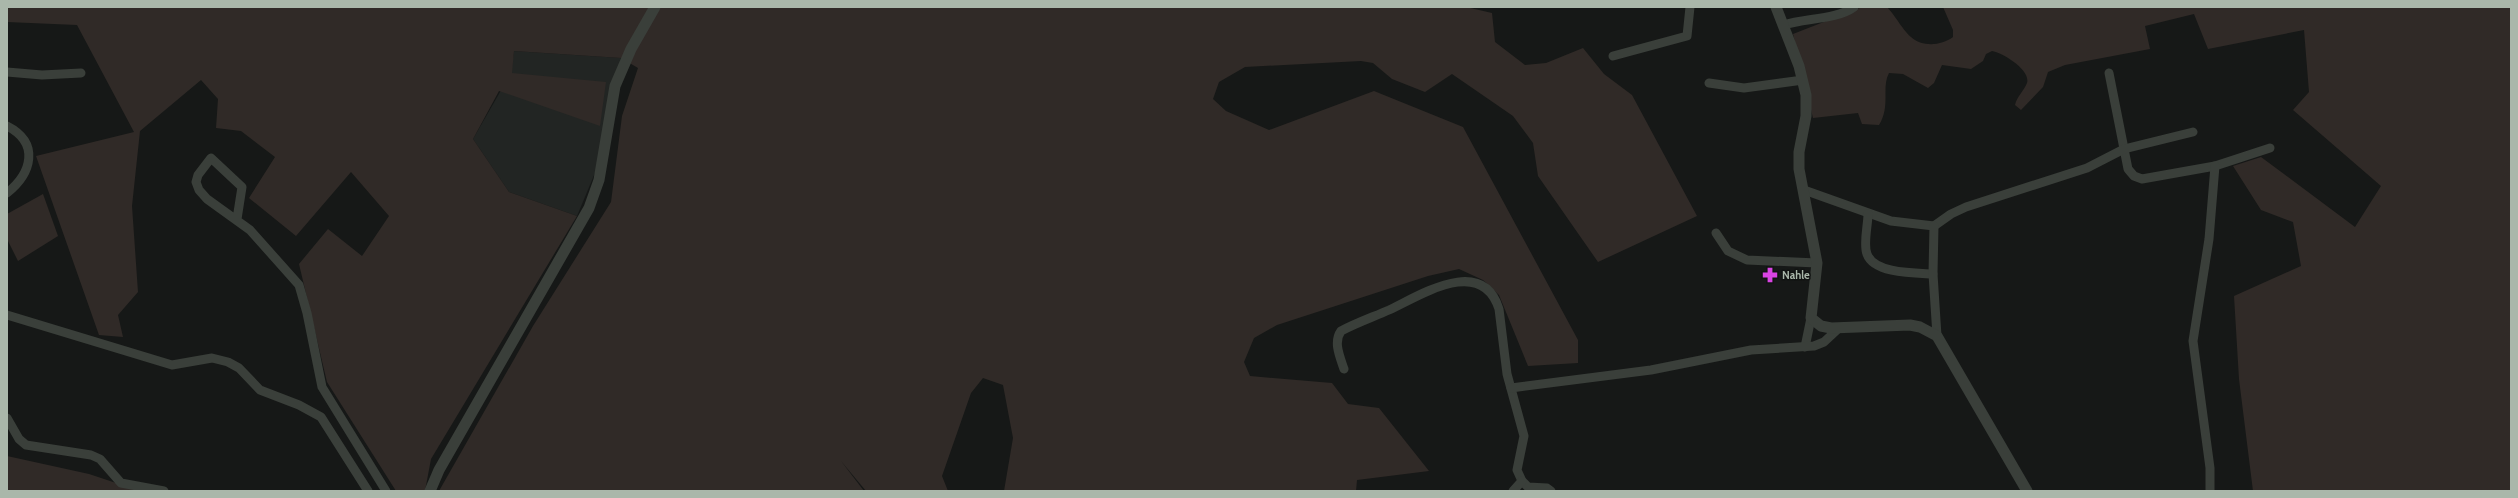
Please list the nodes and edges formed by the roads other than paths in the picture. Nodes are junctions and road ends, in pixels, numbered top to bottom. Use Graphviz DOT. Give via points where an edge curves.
graph roads {
  1 [pos="656,7"];
  2 [pos="1690,7"];
  3 [pos="1776,7"];
  4 [pos="1854,7"];
  5 [pos="1784,25"];
  6 [pos="1612,56"];
  7 [pos="7,72"];
  8 [pos="81,73"];
  9 [pos="2109,73"];
  10 [pos="1803,80"];
  11 [pos="1709,84"];
  12 [pos="7,126"];
  13 [pos="2193,132"];
  14 [pos="2270,148"];
  15 [pos="2124,150"];
  16 [pos="2215,166"];
  17 [pos="1804,190"];
  18 [pos="7,193"];
  19 [pos="1868,214"];
  20 [pos="237,219"];
  21 [pos="1934,226"];
  22 [pos="1716,233"];
  23 [pos="1817,263"];
  24 [pos="1933,274"];
  25 [pos="7,315"];
  26 [pos="1811,318"];
  27 [pos="1839,328"];
  28 [pos="1937,336"];
  29 [pos="1805,347"];
  30 [pos="1344,369"];
  31 [pos="1511,388"];
  32 [pos="7,418"];
  33 [pos="1522,481"];
  34 [pos="164,491"];
  35 [pos="367,491"];
  36 [pos="386,491"];
  37 [pos="430,491"];
  38 [pos="1513,491"];
  39 [pos="1551,491"];
  40 [pos="2027,491"];
  41 [pos="2210,491"];
  1 -- 37 [label="street" via="631,49 615,86 599,180 589,208 439,470"];
  2 -- 6 [label="street" via="1688,36"];
  3 -- 5 [label="street"];
  4 -- 5 [label="street" via="1837,14 1802,19"];
  5 -- 10 [label="street"];
  7 -- 8 [label="street" via="42,75"];
  9 -- 15 [label="street"];
  10 -- 11 [label="street" via="1744,88"];
  10 -- 17 [label="street" via="1807,109 1799,152 1799,169"];
  12 -- 18 [label="street" via="13,129 25,144 29,165 21,181"];
  13 -- 15 [label="street"];
  14 -- 16 [label="street"];
  15 -- 16 [label="street" via="2128,169 2134,176 2142,179"];
  15 -- 21 [label="street" via="2087,168 1966,207"];
  16 -- 41 [label="street" via="2209,239 2193,341 2210,468"];
  17 -- 19 [label="street"];
  17 -- 23 [label="street"];
  19 -- 21 [label="street" via="1891,221"];
  19 -- 24 [label="street" via="1866,253 1870,260 1881,268"];
  20 -- 20 [label="street" via="207,199 199,190 196,182 198,175 211,158 242,187"];
  20 -- 36 [label="street" via="282,264 298,286 307,313 322,387"];
  21 -- 24 [label="street"];
  22 -- 23 [label="street" via="1728,251 1747,260"];
  23 -- 26 [label="street"];
  24 -- 28 [label="street"];
  25 -- 35 [label="street" via="172,365 212,358 228,362 239,368 260,390 299,405 321,417"];
  26 -- 27 [label="street" via="1821,326"];
  26 -- 29 [label="street"];
  27 -- 28 [label="street" via="1910,325 1920,326"];
  27 -- 29 [label="street" via="1824,342"];
  28 -- 40 [label="street"];
  29 -- 31 [label="street" via="1751,350 1651,370"];
  30 -- 31 [label="street" via="1337,348 1337,336 1341,331 1420,294 1456,281 1468,280 1485,287 1496,298"];
  31 -- 33 [label="street" via="1524,436 1517,470"];
  32 -- 34 [label="street" via="19,439 26,445 91,455 100,459 121,483"];
  33 -- 38 [label="street"];
  33 -- 39 [label="street" via="1528,487 1546,488"];
}
